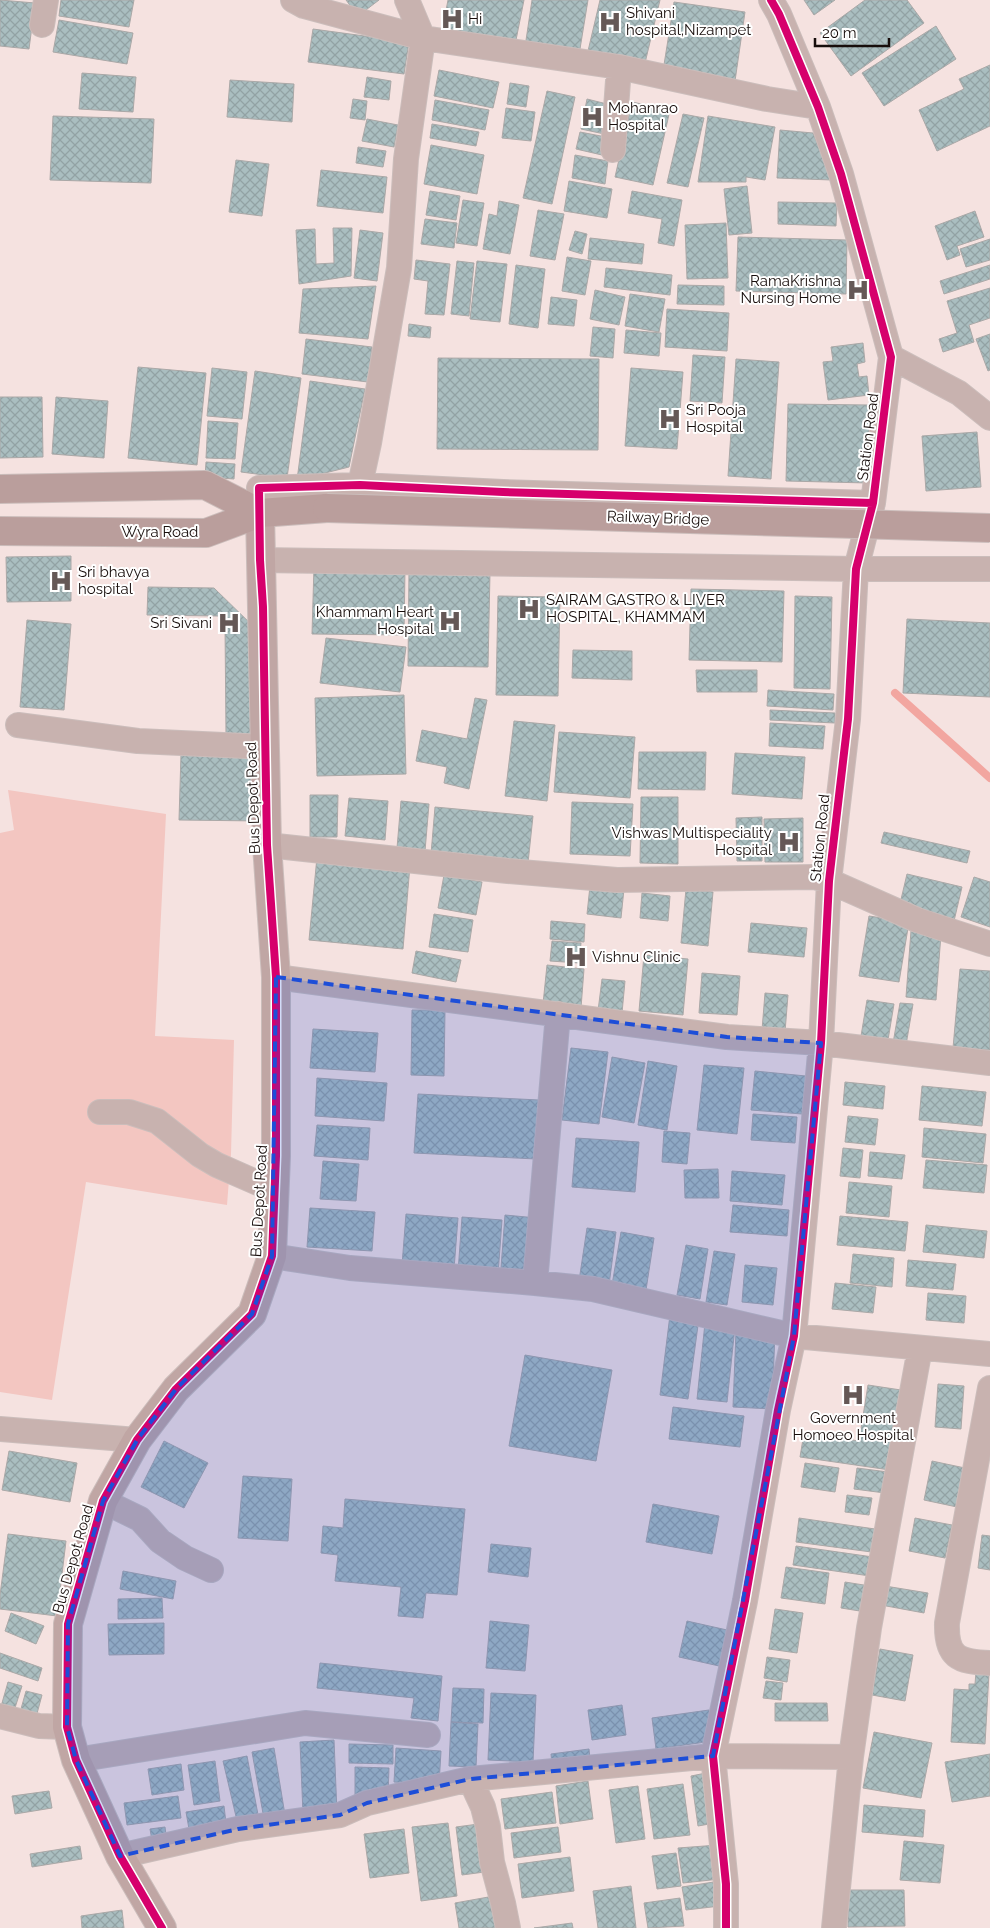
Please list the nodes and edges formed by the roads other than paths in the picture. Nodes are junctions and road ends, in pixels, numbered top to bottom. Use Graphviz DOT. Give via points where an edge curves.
graph roads {
  1 [pos="46,0"];
  2 [pos="293,0"];
  3 [pos="407,0"];
  4 [pos="771,0"];
  5 [pos="42,25"];
  6 [pos="423,38"];
  7 [pos="619,67"];
  8 [pos="818,107"];
  9 [pos="613,150"];
  10 [pos="891,357"];
  11 [pos="990,418"];
  12 [pos="360,485"];
  13 [pos="0,489"];
  14 [pos="873,503"];
  15 [pos="260,513"];
  16 [pos="990,528"];
  17 [pos="0,531"];
  18 [pos="260,560"];
  19 [pos="856,569"];
  20 [pos="990,569"];
  21 [pos="18,725"];
  22 [pos="265,747"];
  23 [pos="267,845"];
  24 [pos="829,881"];
  25 [pos="990,944"];
  26 [pos="276,977"];
  27 [pos="558,1014"];
  28 [pos="821,1044"];
  29 [pos="990,1063"];
  30 [pos="100,1112"];
  31 [pos="274,1190"];
  32 [pos="272,1256"];
  33 [pos="535,1283"];
  34 [pos="794,1336"];
  35 [pos="920,1348"];
  36 [pos="990,1354"];
  37 [pos="990,1388"];
  38 [pos="0,1429"];
  39 [pos="137,1440"];
  40 [pos="103,1501"];
  41 [pos="210,1570"];
  42 [pos="990,1663"];
  43 [pos="0,1716"];
  44 [pos="67,1727"];
  45 [pos="428,1735"];
  46 [pos="713,1756"];
  47 [pos="851,1757"];
  48 [pos="76,1760"];
  49 [pos="470,1779"];
  50 [pos="120,1856"];
  51 [pos="162,1928"];
  52 [pos="508,1928"];
  53 [pos="726,1928"];
  54 [pos="834,1928"];
  1 -- 5 [label="street"];
  2 -- 6 [label="street" via="304,6"];
  3 -- 6 [label="street"];
  4 -- 8 [label="street, Station Road"];
  6 -- 7 [label="street"];
  6 -- 12 [label="street" via="406,159 399,268"];
  7 -- 8 [label="street"];
  7 -- 9 [label="street"];
  8 -- 10 [label="street, Station Road" via="842,174"];
  10 -- 11 [label="street" via="959,393"];
  10 -- 14 [label="street, Station Road"];
  12 -- 14 [label="street"];
  12 -- 15 [label="street" via="259,488"];
  13 -- 15 [label="main road" via="205,485"];
  14 -- 19 [label="street, Station Road"];
  15 -- 16 [label="main road, Railway Bridge, bridge" via="327,508"];
  15 -- 17 [label="main road, Wyra Road" via="206,533"];
  15 -- 18 [label="street, Bus Depot Road"];
  18 -- 19 [label="street"];
  18 -- 22 [label="street, Bus Depot Road"];
  19 -- 20 [label="street"];
  19 -- 24 [label="street, Station Road" via="848,719"];
  21 -- 22 [label="street" via="138,741"];
  22 -- 23 [label="street, Bus Depot Road"];
  23 -- 24 [label="street" via="617,880 814,877"];
  23 -- 26 [label="street, Bus Depot Road"];
  24 -- 25 [label="street" via="917,920"];
  24 -- 28 [label="street, Station Road"];
  26 -- 27 [label="street"];
  26 -- 31 [label="street, Bus Depot Road"];
  27 -- 28 [label="street" via="727,1037"];
  27 -- 33 [label="street"];
  28 -- 29 [label="street"];
  28 -- 34 [label="street, Station Road"];
  30 -- 31 [label="street" via="129,1112 157,1121 200,1155"];
  31 -- 32 [label="street, Bus Depot Road"];
  32 -- 33 [label="street" via="350,1268"];
  32 -- 39 [label="street, Bus Depot Road" via="252,1314 176,1389"];
  33 -- 34 [label="street" via="593,1289"];
  34 -- 35 [label="street"];
  34 -- 46 [label="street, Station Road"];
  35 -- 36 [label="street"];
  35 -- 47 [label="street" via="869,1628"];
  37 -- 42 [label="street" via="946,1641 955,1656 969,1662"];
  38 -- 39 [label="street"];
  39 -- 40 [label="street, Bus Depot Road"];
  40 -- 41 [label="street" via="140,1519 160,1541"];
  40 -- 44 [label="street, Bus Depot Road" via="68,1624"];
  43 -- 44 [label="street" via="39,1726"];
  44 -- 48 [label="street, Bus Depot Road"];
  45 -- 48 [label="street" via="305,1723"];
  46 -- 47 [label="street"];
  46 -- 49 [label="street"];
  46 -- 53 [label="street, Station Road" via="726,1884"];
  47 -- 54 [label="street"];
  48 -- 50 [label="street, Bus Depot Road"];
  49 -- 50 [label="street" via="367,1803 340,1815 238,1829"];
  49 -- 52 [label="street" via="483,1807"];
  50 -- 51 [label="street, Bus Depot Road"];
}
